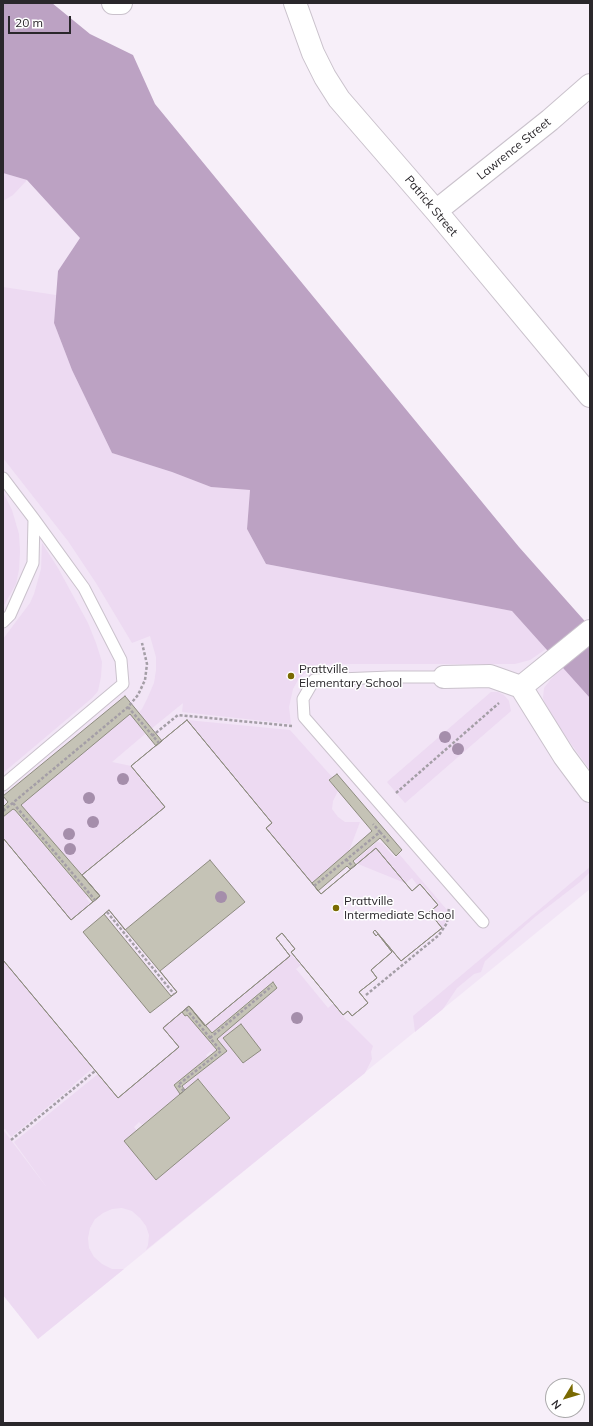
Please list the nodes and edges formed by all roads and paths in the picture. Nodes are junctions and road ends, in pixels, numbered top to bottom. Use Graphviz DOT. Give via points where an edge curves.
graph roads {
  1 [pos="113,3"];
  2 [pos="121,3"];
  3 [pos="295,3"];
  4 [pos="590,85"];
  5 [pos="436,211"];
  6 [pos="590,396"];
  7 [pos="3,478"];
  8 [pos="34,519"];
  9 [pos="3,622"];
  10 [pos="590,631"];
  11 [pos="444,677"];
  12 [pos="513,693"];
  13 [pos="128,707"];
  14 [pos="292,726"];
  15 [pos="152,736"];
  16 [pos="159,743"];
  17 [pos="3,785"];
  18 [pos="590,790"];
  19 [pos="396,793"];
  20 [pos="13,803"];
  21 [pos="372,822"];
  22 [pos="380,832"];
  23 [pos="394,847"];
  24 [pos="346,859"];
  25 [pos="353,867"];
  26 [pos="314,886"];
  27 [pos="95,900"];
  28 [pos="444,902"];
  29 [pos="107,912"];
  30 [pos="483,922"];
  31 [pos="272,986"];
  32 [pos="174,994"];
  33 [pos="366,996"];
  34 [pos="186,1009"];
  35 [pos="210,1038"];
  36 [pos="95,1071"];
  37 [pos="184,1091"];
  38 [pos="11,1140"];
  1 -- 2 [label="street"];
  3 -- 5 [label="street, Patrick Street" via="313,53 339,99"];
  4 -- 5 [label="street, Lawrence Street"];
  5 -- 6 [label="street, Patrick Street"];
  7 -- 8 [label="lane"];
  8 -- 9 [label="lane" via="33,563 10,615"];
  8 -- 17 [label="lane" via="84,588 121,660 123,684"];
  10 -- 12 [label="street"];
  11 -- 12 [label="street" via="490,676"];
  11 -- 30 [label="lane" via="314,680 303,699 304,717"];
  12 -- 18 [label="street"];
  12 -- 19 [label="path"];
  13 -- 15 [label="path"];
  14 -- 15 [label="path" via="178,715"];
  15 -- 16 [label="path"];
  20 -- 27 [label="path"];
  21 -- 22 [label="path"];
  22 -- 23 [label="path"];
  22 -- 24 [label="path"];
  24 -- 25 [label="path"];
  24 -- 26 [label="path"];
  28 -- 33 [label="path" via="449,908 447,923 439,935"];
  29 -- 32 [label="path"];
  31 -- 35 [label="path"];
  34 -- 35 [label="path"];
  35 -- 37 [label="path" via="221,1051 178,1085"];
  36 -- 38 [label="path"];
}
